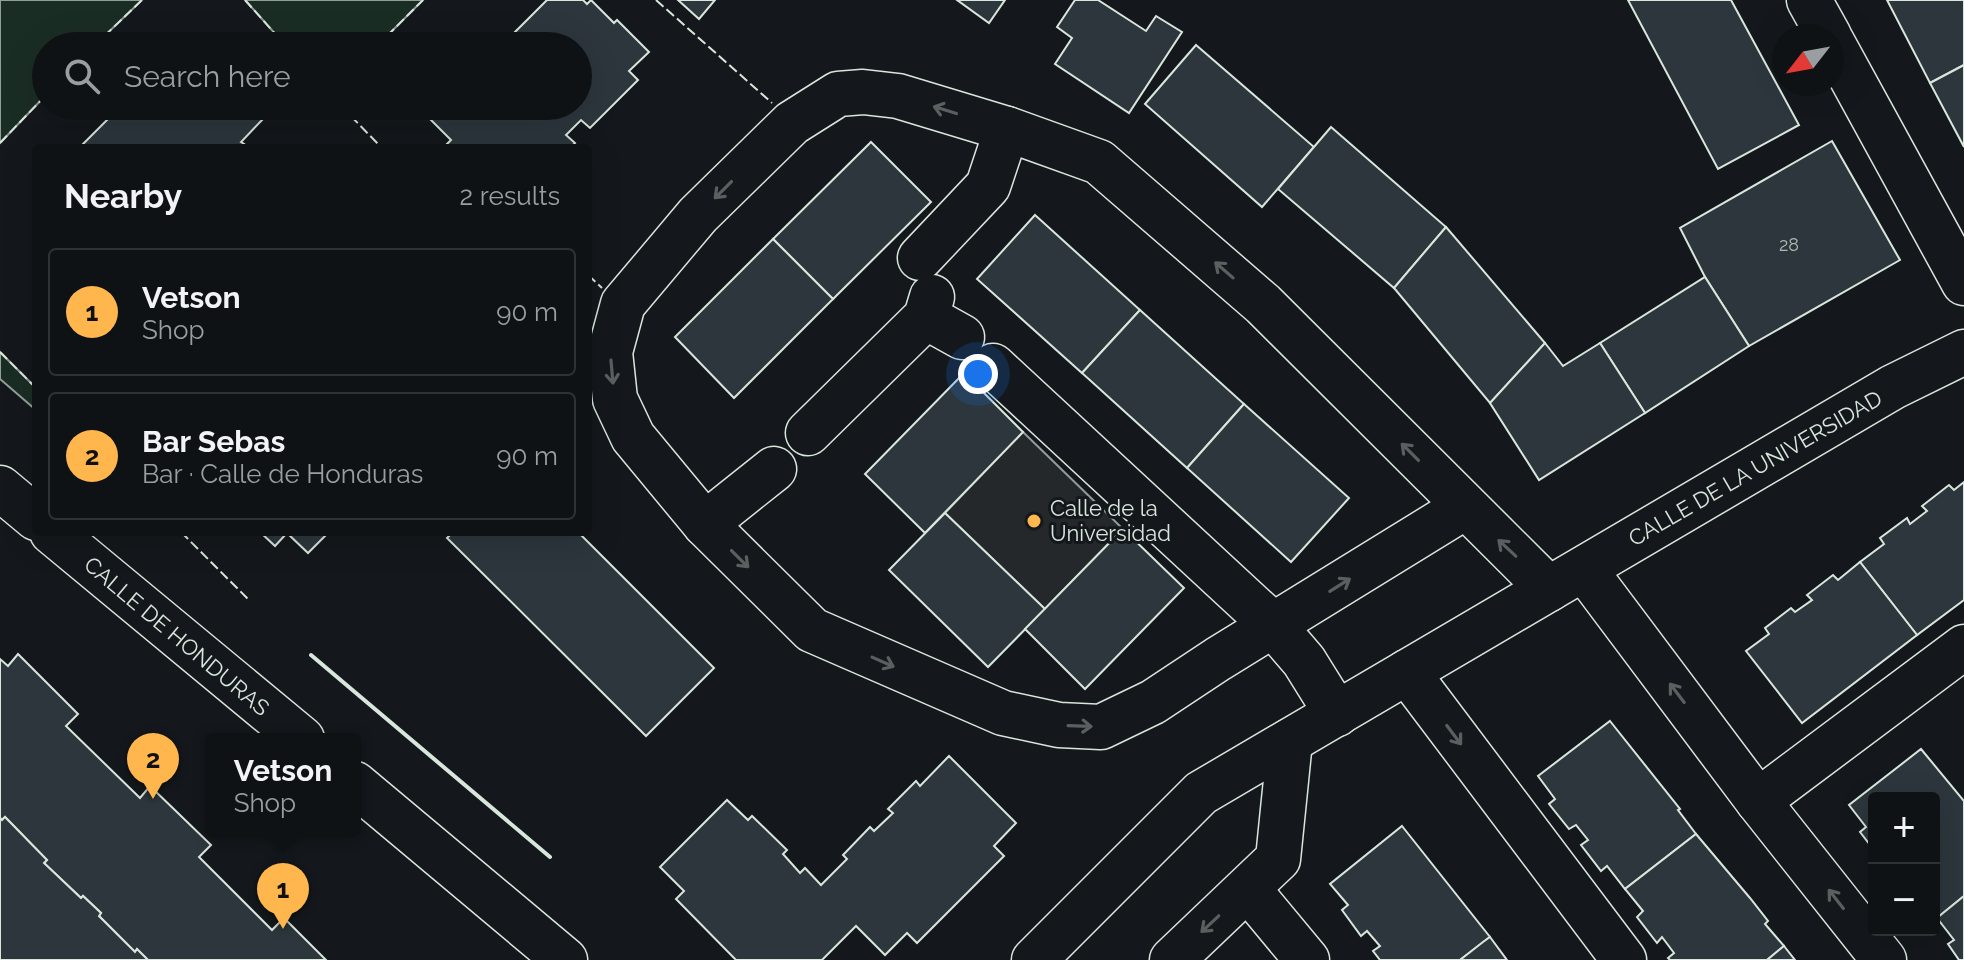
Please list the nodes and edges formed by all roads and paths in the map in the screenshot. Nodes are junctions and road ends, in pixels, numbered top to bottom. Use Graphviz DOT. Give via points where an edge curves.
graph roads {
  1 [pos="1809,0"];
  2 [pos="1822,24"];
  3 [pos="1844,64"];
  4 [pos="1007,129"];
  5 [pos="1964,283"];
  6 [pos="947,315"];
  7 [pos="1964,352"];
  8 [pos="808,433"];
  9 [pos="774,469"];
  10 [pos="0,488"];
  11 [pos="1465,507"];
  12 [pos="32,515"];
  13 [pos="705,524"];
  14 [pos="57,536"];
  15 [pos="1566,579"];
  16 [pos="1274,626"];
  17 [pos="1964,647"];
  18 [pos="1407,672"];
  19 [pos="1337,714"];
  20 [pos="295,733"];
  21 [pos="1290,741"];
  22 [pos="361,789"];
  23 [pos="1758,801"];
  24 [pos="1248,889"];
  25 [pos="565,960"];
  26 [pos="1034,960"];
  27 [pos="1172,960"];
  28 [pos="1307,960"];
  29 [pos="1624,960"];
  30 [pos="1884,960"];
  1 -- 2 [label="street"];
  3 -- 5 [label="street"];
  4 -- 6 [label="street"];
  11 -- 4 [label="street, one-way" via="1263,304 1099,162"];
  4 -- 13 [label="street, one-way" via="898,96 838,94 792,123 698,215 623,304 610,352 615,399 633,437"];
  6 -- 8 [label="street"];
  6 -- 16 [label="street"];
  7 -- 15 [label="street, CALLE DE LA UNIVERSIDAD" via="1893,387"];
  9 -- 13 [label="street"];
  10 -- 12 [label="street"];
  15 -- 11 [label="street, one-way"];
  16 -- 11 [label="street, one-way"];
  13 -- 16 [label="street, one-way" via="812,630 1003,713 1059,725 1101,727 1153,702"];
  14 -- 20 [label="street, CALLE DE HONDURAS"];
  15 -- 18 [label="street, CALLE DE LA UNIVERSIDAD"];
  23 -- 15 [label="street, one-way"];
  16 -- 19 [label="street" via="1304,661"];
  17 -- 23 [label="street"];
  18 -- 19 [label="street, CALLE DE LA UNIVERSIDAD"];
  18 -- 29 [label="street, one-way"];
  19 -- 21 [label="street, CALLE DE LA UNIVERSIDAD"];
  21 -- 24 [label="street" via="1278,859"];
  21 -- 26 [label="street, CALLE DE LA UNIVERSIDAD" via="1201,793"];
  22 -- 25 [label="street"];
  30 -- 23 [label="street, one-way"];
  24 -- 27 [label="street, one-way"];
  24 -- 28 [label="street"];
}
